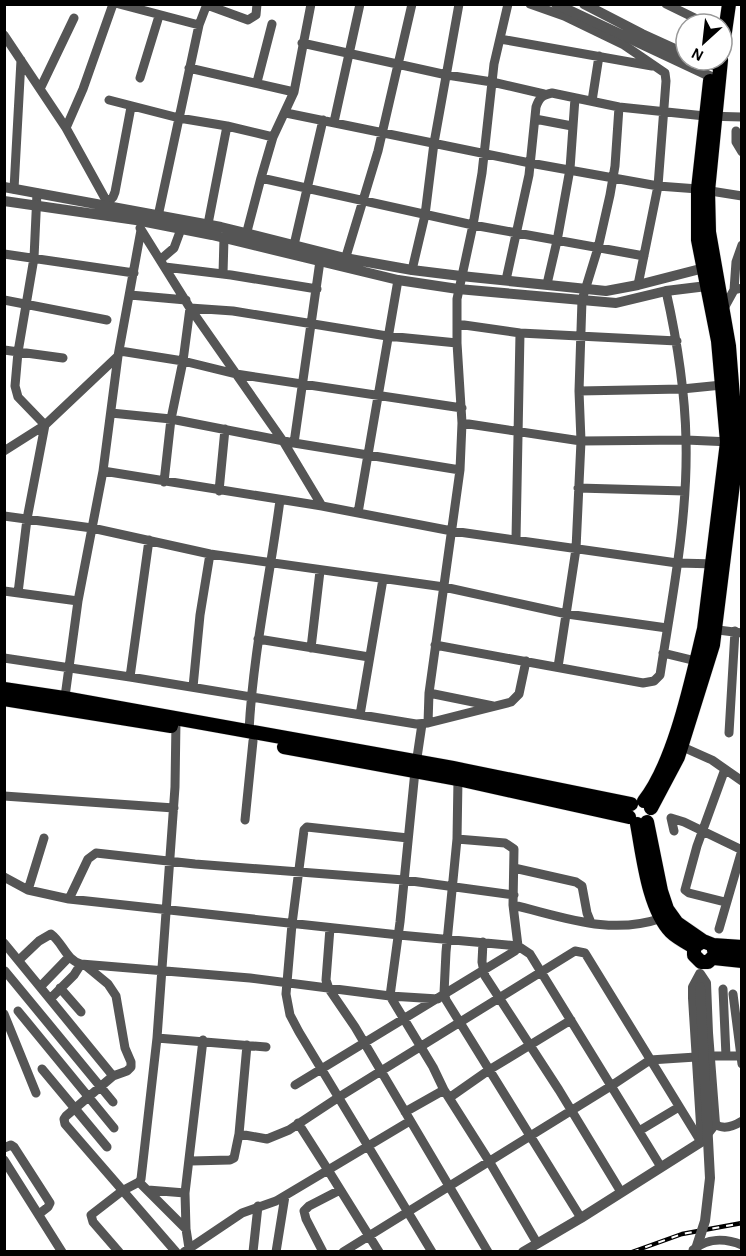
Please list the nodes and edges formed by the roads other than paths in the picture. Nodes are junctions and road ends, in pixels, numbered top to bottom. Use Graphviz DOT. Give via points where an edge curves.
graph roads {
  1 [pos="113,4"];
  2 [pos="119,4"];
  3 [pos="257,4"];
  4 [pos="311,4"];
  5 [pos="360,4"];
  6 [pos="412,4"];
  7 [pos="459,4"];
  8 [pos="508,4"];
  9 [pos="530,4"];
  10 [pos="556,4"];
  11 [pos="584,4"];
  12 [pos="666,4"];
  13 [pos="207,5"];
  14 [pos="134,7"];
  15 [pos="682,12"];
  16 [pos="159,16"];
  17 [pos="74,18"];
  18 [pos="272,24"];
  19 [pos="199,25"];
  20 [pos="4,36"];
  21 [pos="500,39"];
  22 [pos="302,43"];
  23 [pos="674,49"];
  24 [pos="674,51"];
  25 [pos="349,54"];
  26 [pos="599,56"];
  27 [pos="21,60"];
  28 [pos="398,64"];
  29 [pos="654,66"];
  30 [pos="189,68"];
  31 [pos="714,72"];
  32 [pos="447,75"];
  33 [pos="140,78"];
  34 [pos="257,82"];
  35 [pos="492,82"];
  36 [pos="40,89"];
  37 [pos="294,92"];
  38 [pos="544,94"];
  39 [pos="575,98"];
  40 [pos="109,100"];
  41 [pos="591,101"];
  42 [pos="131,107"];
  43 [pos="619,107"];
  44 [pos="664,112"];
  45 [pos="286,113"];
  46 [pos="710,116"];
  47 [pos="741,117"];
  48 [pos="179,118"];
  49 [pos="535,119"];
  50 [pos="323,120"];
  51 [pos="334,122"];
  52 [pos="227,126"];
  53 [pos="572,126"];
  54 [pos="66,128"];
  55 [pos="736,131"];
  56 [pos="382,133"];
  57 [pos="273,137"];
  58 [pos="434,143"];
  59 [pos="741,152"];
  60 [pos="484,153"];
  61 [pos="530,163"];
  62 [pos="570,169"];
  63 [pos="613,177"];
  64 [pos="261,178"];
  65 [pos="658,186"];
  66 [pos="9,188"];
  67 [pos="309,188"];
  68 [pos="703,190"];
  69 [pos="37,193"];
  70 [pos="741,196"];
  71 [pos="4,201"];
  72 [pos="361,201"];
  73 [pos="36,205"];
  74 [pos="103,207"];
  75 [pos="425,215"];
  76 [pos="136,220"];
  77 [pos="158,220"];
  78 [pos="208,224"];
  79 [pos="473,225"];
  80 [pos="181,230"];
  81 [pos="516,233"];
  82 [pos="224,238"];
  83 [pos="245,238"];
  84 [pos="557,241"];
  85 [pos="294,245"];
  86 [pos="741,245"];
  87 [pos="598,248"];
  88 [pos="4,254"];
  89 [pos="644,256"];
  90 [pos="34,258"];
  91 [pos="320,261"];
  92 [pos="344,262"];
  93 [pos="163,263"];
  94 [pos="709,267"];
  95 [pos="412,270"];
  96 [pos="134,273"];
  97 [pos="223,274"];
  98 [pos="461,276"];
  99 [pos="398,280"];
  100 [pos="506,280"];
  101 [pos="547,284"];
  102 [pos="638,285"];
  103 [pos="713,286"];
  104 [pos="587,288"];
  105 [pos="317,289"];
  106 [pos="458,289"];
  107 [pos="738,289"];
  108 [pos="666,291"];
  109 [pos="130,295"];
  110 [pos="4,300"];
  111 [pos="582,300"];
  112 [pos="26,303"];
  113 [pos="188,304"];
  114 [pos="718,311"];
  115 [pos="107,320"];
  116 [pos="310,323"];
  117 [pos="457,324"];
  118 [pos="520,333"];
  119 [pos="387,336"];
  120 [pos="580,337"];
  121 [pos="677,341"];
  122 [pos="457,343"];
  123 [pos="4,350"];
  124 [pos="18,352"];
  125 [pos="119,354"];
  126 [pos="63,358"];
  127 [pos="183,362"];
  128 [pos="236,374"];
  129 [pos="302,384"];
  130 [pos="722,385"];
  131 [pos="682,389"];
  132 [pos="579,391"];
  133 [pos="15,392"];
  134 [pos="4,395"];
  135 [pos="379,396"];
  136 [pos="462,408"];
  137 [pos="111,413"];
  138 [pos="171,419"];
  139 [pos="462,423"];
  140 [pos="45,425"];
  141 [pos="225,429"];
  142 [pos="518,432"];
  143 [pos="687,440"];
  144 [pos="735,440"];
  145 [pos="283,441"];
  146 [pos="581,441"];
  147 [pos="294,443"];
  148 [pos="4,451"];
  149 [pos="369,454"];
  150 [pos="460,470"];
  151 [pos="103,471"];
  152 [pos="164,482"];
  153 [pos="578,488"];
  154 [pos="219,491"];
  155 [pos="685,491"];
  156 [pos="280,500"];
  157 [pos="322,506"];
  158 [pos="358,513"];
  159 [pos="4,516"];
  160 [pos="27,519"];
  161 [pos="92,528"];
  162 [pos="452,531"];
  163 [pos="516,539"];
  164 [pos="150,540"];
  165 [pos="576,549"];
  166 [pos="210,554"];
  167 [pos="272,563"];
  168 [pos="677,563"];
  169 [pos="718,564"];
  170 [pos="320,571"];
  171 [pos="382,579"];
  172 [pos="444,587"];
  173 [pos="4,591"];
  174 [pos="18,593"];
  175 [pos="78,601"];
  176 [pos="567,614"];
  177 [pos="667,628"];
  178 [pos="710,629"];
  179 [pos="738,632"];
  180 [pos="258,639"];
  181 [pos="435,645"];
  182 [pos="311,648"];
  183 [pos="663,653"];
  184 [pos="369,657"];
  185 [pos="4,658"];
  186 [pos="696,661"];
  187 [pos="526,662"];
  188 [pos="68,666"];
  189 [pos="558,667"];
  190 [pos="130,676"];
  191 [pos="193,687"];
  192 [pos="4,689"];
  193 [pos="429,693"];
  194 [pos="250,697"];
  195 [pos="5,700"];
  196 [pos="64,704"];
  197 [pos="495,706"];
  198 [pos="360,714"];
  199 [pos="176,723"];
  200 [pos="425,724"];
  201 [pos="729,733"];
  202 [pos="251,736"];
  203 [pos="677,744"];
  204 [pos="415,766"];
  205 [pos="725,769"];
  206 [pos="458,779"];
  207 [pos="741,781"];
  208 [pos="4,796"];
  209 [pos="174,808"];
  210 [pos="640,813"];
  211 [pos="245,820"];
  212 [pos="674,831"];
  213 [pos="703,831"];
  214 [pos="44,838"];
  215 [pos="408,838"];
  216 [pos="457,839"];
  217 [pos="170,862"];
  218 [pos="514,868"];
  219 [pos="298,872"];
  220 [pos="4,877"];
  221 [pos="404,880"];
  222 [pos="737,883"];
  223 [pos="452,886"];
  224 [pos="28,890"];
  225 [pos="514,894"];
  226 [pos="69,899"];
  227 [pos="725,902"];
  228 [pos="513,905"];
  229 [pos="166,909"];
  230 [pos="662,918"];
  231 [pos="591,923"];
  232 [pos="292,924"];
  233 [pos="330,928"];
  234 [pos="719,929"];
  235 [pos="399,935"];
  236 [pos="447,938"];
  237 [pos="4,942"];
  238 [pos="483,942"];
  239 [pos="518,946"];
  240 [pos="741,947"];
  241 [pos="704,955"];
  242 [pos="69,957"];
  243 [pos="19,960"];
  244 [pos="741,961"];
  245 [pos="83,964"];
  246 [pos="482,969"];
  247 [pos="160,970"];
  248 [pos="5,971"];
  249 [pos="541,972"];
  250 [pos="288,983"];
  251 [pos="41,986"];
  252 [pos="60,988"];
  253 [pos="328,988"];
  254 [pos="737,994"];
  255 [pos="390,996"];
  256 [pos="441,996"];
  257 [pos="51,998"];
  258 [pos="499,998"];
  259 [pos="18,1011"];
  260 [pos="81,1012"];
  261 [pos="4,1014"];
  262 [pos="403,1020"];
  263 [pos="571,1020"];
  264 [pos="459,1021"];
  265 [pos="157,1038"];
  266 [pos="203,1041"];
  267 [pos="364,1043"];
  268 [pos="247,1045"];
  269 [pos="420,1046"];
  270 [pos="530,1046"];
  271 [pos="266,1047"];
  272 [pos="715,1056"];
  273 [pos="726,1056"];
  274 [pos="696,1057"];
  275 [pos="741,1058"];
  276 [pos="650,1060"];
  277 [pos="42,1069"];
  278 [pos="323,1070"];
  279 [pos="489,1070"];
  280 [pos="380,1072"];
  281 [pos="114,1076"];
  282 [pos="295,1085"];
  283 [pos="611,1086"];
  284 [pos="100,1088"];
  285 [pos="36,1093"];
  286 [pos="447,1094"];
  287 [pos="339,1096"];
  288 [pos="88,1098"];
  289 [pos="113,1102"];
  290 [pos="679,1107"];
  291 [pos="75,1109"];
  292 [pos="572,1110"];
  293 [pos="407,1116"];
  294 [pos="298,1123"];
  295 [pos="739,1123"];
  296 [pos="715,1124"];
  297 [pos="114,1128"];
  298 [pos="639,1131"];
  299 [pos="239,1134"];
  300 [pos="741,1134"];
  301 [pos="531,1135"];
  302 [pos="702,1141"];
  303 [pos="368,1144"];
  304 [pos="107,1147"];
  305 [pos="4,1148"];
  306 [pos="4,1160"];
  307 [pos="190,1161"];
  308 [pos="489,1161"];
  309 [pos="661,1167"];
  310 [pos="328,1170"];
  311 [pos="139,1182"];
  312 [pos="448,1185"];
  313 [pos="148,1190"];
  314 [pos="340,1190"];
  315 [pos="122,1191"];
  316 [pos="186,1192"];
  317 [pos="621,1192"];
  318 [pos="285,1196"];
  319 [pos="258,1206"];
  320 [pos="408,1211"];
  321 [pos="39,1214"];
  322 [pos="581,1218"];
  323 [pos="186,1229"];
  324 [pos="369,1235"];
  325 [pos="713,1240"];
  326 [pos="537,1243"];
  327 [pos="741,1245"];
  328 [pos="186,1250"];
  329 [pos="62,1251"];
  330 [pos="119,1251"];
  331 [pos="176,1251"];
  332 [pos="253,1251"];
  333 [pos="276,1251"];
  334 [pos="323,1251"];
  335 [pos="343,1251"];
  336 [pos="379,1251"];
  337 [pos="432,1251"];
  338 [pos="488,1251"];
  339 [pos="523,1251"];
  340 [pos="693,1251"];
  341 [pos="706,1251"];
  1 -- 54 [label="street"];
  2 -- 14 [label="street"];
  3 -- 13 [label="street" via="256,15 248,20"];
  4 -- 22 [label="street"];
  5 -- 25 [label="street"];
  6 -- 28 [label="street"];
  7 -- 32 [label="street"];
  8 -- 21 [label="street"];
  9 -- 29 [label="street" via="624,45"];
  10 -- 24 [label="street"];
  11 -- 23 [label="street"];
  12 -- 15 [label="street"];
  13 -- 19 [label="street"];
  14 -- 16 [label="street"];
  16 -- 19 [label="street"];
  16 -- 33 [label="street"];
  17 -- 36 [label="street"];
  18 -- 34 [label="street"];
  19 -- 30 [label="street"];
  20 -- 27 [label="street"];
  21 -- 26 [label="street"];
  21 -- 35 [label="street"];
  22 -- 25 [label="street"];
  22 -- 37 [label="street"];
  25 -- 28 [label="street"];
  25 -- 51 [label="street"];
  26 -- 29 [label="street"];
  26 -- 41 [label="street"];
  27 -- 36 [label="street"];
  27 -- 66 [label="street"];
  28 -- 32 [label="street"];
  28 -- 56 [label="street"];
  29 -- 44 [label="street" via="666,77"];
  30 -- 34 [label="street"];
  30 -- 48 [label="street"];
  31 -- 46 [label="main road"];
  32 -- 35 [label="street"];
  32 -- 58 [label="street"];
  34 -- 37 [label="street"];
  35 -- 38 [label="street"];
  35 -- 60 [label="street"];
  36 -- 54 [label="street"];
  37 -- 45 [label="street"];
  38 -- 39 [label="street"];
  38 -- 49 [label="street" via="539,99"];
  39 -- 41 [label="street"];
  39 -- 53 [label="street"];
  40 -- 42 [label="street"];
  41 -- 43 [label="street"];
  42 -- 48 [label="street"];
  42 -- 74 [label="street" via="115,192"];
  43 -- 44 [label="street"];
  43 -- 63 [label="street"];
  44 -- 46 [label="street"];
  44 -- 65 [label="street"];
  45 -- 50 [label="street"];
  45 -- 57 [label="street"];
  46 -- 47 [label="street"];
  46 -- 68 [label="main road"];
  48 -- 52 [label="street"];
  48 -- 77 [label="street"];
  49 -- 53 [label="street"];
  49 -- 61 [label="street"];
  50 -- 51 [label="street"];
  50 -- 67 [label="street"];
  51 -- 56 [label="street"];
  52 -- 57 [label="street"];
  52 -- 78 [label="street"];
  53 -- 62 [label="street"];
  54 -- 74 [label="street"];
  55 -- 59 [label="street"];
  56 -- 58 [label="street"];
  56 -- 72 [label="street"];
  57 -- 64 [label="street"];
  58 -- 60 [label="street"];
  58 -- 75 [label="street"];
  60 -- 61 [label="street"];
  60 -- 79 [label="street"];
  61 -- 62 [label="street"];
  61 -- 81 [label="street"];
  62 -- 63 [label="street"];
  62 -- 84 [label="street"];
  63 -- 65 [label="street"];
  63 -- 87 [label="street"];
  64 -- 67 [label="street"];
  64 -- 83 [label="street"];
  65 -- 68 [label="street"];
  65 -- 89 [label="street"];
  66 -- 69 [label="street"];
  67 -- 72 [label="street"];
  67 -- 85 [label="street"];
  68 -- 70 [label="street"];
  68 -- 94 [label="main road" via="698,240"];
  69 -- 73 [label="street"];
  69 -- 74 [label="street"];
  71 -- 73 [label="street"];
  72 -- 75 [label="street"];
  72 -- 92 [label="street"];
  73 -- 74 [label="street"];
  73 -- 90 [label="street"];
  74 -- 76 [label="street"];
  75 -- 79 [label="street"];
  75 -- 95 [label="street"];
  76 -- 77 [label="street"];
  76 -- 93 [label="street"];
  76 -- 96 [label="street"];
  77 -- 78 [label="street"];
  77 -- 80 [label="street"];
  78 -- 83 [label="street"];
  79 -- 81 [label="street"];
  79 -- 98 [label="street"];
  80 -- 82 [label="street"];
  80 -- 93 [label="street"];
  81 -- 84 [label="street"];
  81 -- 100 [label="street"];
  82 -- 83 [label="street"];
  82 -- 97 [label="street"];
  83 -- 85 [label="street"];
  83 -- 91 [label="street"];
  84 -- 87 [label="street"];
  84 -- 101 [label="street"];
  85 -- 92 [label="street"];
  86 -- 107 [label="street" via="734,273"];
  87 -- 89 [label="street"];
  87 -- 104 [label="street"];
  88 -- 90 [label="street"];
  89 -- 102 [label="street"];
  90 -- 96 [label="street"];
  90 -- 112 [label="street"];
  91 -- 92 [label="street"];
  91 -- 105 [label="street"];
  92 -- 95 [label="street"];
  92 -- 99 [label="street"];
  93 -- 97 [label="street"];
  93 -- 113 [label="street"];
  94 -- 102 [label="street"];
  94 -- 103 [label="main road"];
  95 -- 98 [label="street"];
  96 -- 109 [label="street"];
  97 -- 105 [label="street"];
  98 -- 100 [label="street"];
  98 -- 106 [label="street"];
  99 -- 106 [label="street"];
  99 -- 119 [label="street"];
  100 -- 101 [label="street"];
  101 -- 104 [label="street"];
  102 -- 104 [label="street" via="606,291"];
  103 -- 108 [label="street"];
  103 -- 114 [label="main road"];
  104 -- 111 [label="street"];
  105 -- 116 [label="street"];
  106 -- 111 [label="street"];
  106 -- 117 [label="street"];
  107 -- 114 [label="street"];
  108 -- 111 [label="street" via="616,303"];
  108 -- 121 [label="street"];
  109 -- 113 [label="street"];
  109 -- 125 [label="street"];
  110 -- 112 [label="street"];
  111 -- 120 [label="street"];
  112 -- 115 [label="street"];
  112 -- 124 [label="street"];
  113 -- 116 [label="street"];
  113 -- 127 [label="street"];
  113 -- 128 [label="street"];
  114 -- 130 [label="main road"];
  114 -- 144 [label="main road" via="729,346"];
  116 -- 119 [label="street"];
  116 -- 129 [label="street"];
  117 -- 118 [label="street"];
  117 -- 122 [label="street"];
  118 -- 120 [label="street"];
  118 -- 142 [label="street"];
  119 -- 122 [label="street"];
  119 -- 135 [label="street"];
  120 -- 121 [label="street"];
  120 -- 132 [label="street"];
  121 -- 131 [label="street"];
  122 -- 136 [label="street"];
  123 -- 124 [label="street"];
  124 -- 126 [label="street"];
  124 -- 133 [label="street"];
  125 -- 127 [label="street"];
  125 -- 137 [label="street"];
  125 -- 140 [label="street"];
  127 -- 128 [label="street"];
  127 -- 138 [label="street"];
  128 -- 129 [label="street"];
  128 -- 145 [label="street"];
  129 -- 135 [label="street"];
  129 -- 147 [label="street"];
  130 -- 131 [label="street"];
  130 -- 144 [label="main road"];
  131 -- 132 [label="street"];
  131 -- 143 [label="street"];
  132 -- 146 [label="street"];
  133 -- 134 [label="street"];
  133 -- 140 [label="street"];
  135 -- 136 [label="street"];
  135 -- 149 [label="street"];
  136 -- 139 [label="street"];
  137 -- 138 [label="street"];
  137 -- 151 [label="street"];
  138 -- 141 [label="street"];
  138 -- 152 [label="street"];
  139 -- 142 [label="street"];
  139 -- 150 [label="street"];
  140 -- 148 [label="street"];
  140 -- 160 [label="street"];
  141 -- 145 [label="street"];
  141 -- 154 [label="street"];
  142 -- 146 [label="street"];
  142 -- 163 [label="street"];
  143 -- 144 [label="street"];
  143 -- 146 [label="street"];
  143 -- 155 [label="street"];
  144 -- 169 [label="main road"];
  145 -- 147 [label="street"];
  145 -- 157 [label="street"];
  146 -- 153 [label="street"];
  147 -- 149 [label="street"];
  149 -- 150 [label="street"];
  149 -- 158 [label="street"];
  150 -- 162 [label="street"];
  151 -- 152 [label="street"];
  151 -- 161 [label="street"];
  152 -- 154 [label="street"];
  153 -- 155 [label="street"];
  153 -- 165 [label="street"];
  154 -- 156 [label="street"];
  155 -- 168 [label="street"];
  156 -- 157 [label="street"];
  156 -- 167 [label="street"];
  157 -- 158 [label="street"];
  158 -- 162 [label="street"];
  159 -- 160 [label="street"];
  160 -- 161 [label="street"];
  160 -- 174 [label="street"];
  161 -- 164 [label="street"];
  161 -- 175 [label="street"];
  162 -- 163 [label="street"];
  162 -- 172 [label="street"];
  163 -- 165 [label="street"];
  164 -- 166 [label="street"];
  164 -- 190 [label="street"];
  165 -- 168 [label="street"];
  165 -- 176 [label="street"];
  166 -- 167 [label="street"];
  166 -- 191 [label="street"];
  167 -- 170 [label="street"];
  167 -- 180 [label="street"];
  168 -- 169 [label="street"];
  168 -- 177 [label="street"];
  169 -- 178 [label="main road"];
  170 -- 171 [label="street"];
  170 -- 182 [label="street"];
  171 -- 172 [label="street"];
  171 -- 184 [label="street"];
  172 -- 176 [label="street"];
  172 -- 181 [label="street"];
  173 -- 174 [label="street"];
  174 -- 175 [label="street"];
  175 -- 188 [label="street"];
  176 -- 177 [label="street"];
  176 -- 189 [label="street"];
  177 -- 183 [label="street"];
  178 -- 179 [label="street"];
  178 -- 186 [label="main road"];
  178 -- 203 [label="main road" via="713,645"];
  179 -- 201 [label="street"];
  180 -- 182 [label="street"];
  180 -- 194 [label="street"];
  181 -- 187 [label="street"];
  181 -- 193 [label="street"];
  182 -- 184 [label="street"];
  183 -- 186 [label="street"];
  183 -- 189 [label="street" via="660,675 643,683"];
  184 -- 198 [label="street"];
  185 -- 188 [label="street"];
  186 -- 203 [label="main road"];
  187 -- 189 [label="street"];
  187 -- 197 [label="street" via="519,694 511,702"];
  188 -- 190 [label="street"];
  188 -- 196 [label="street"];
  190 -- 191 [label="street"];
  191 -- 194 [label="street"];
  192 -- 196 [label="main road"];
  193 -- 197 [label="street"];
  193 -- 200 [label="street"];
  194 -- 198 [label="street"];
  194 -- 202 [label="street"];
  195 -- 196 [label="main road"];
  196 -- 199 [label="main road"];
  197 -- 200 [label="street"];
  198 -- 200 [label="street"];
  199 -- 202 [label="main road"];
  199 -- 209 [label="street"];
  200 -- 204 [label="street"];
  202 -- 204 [label="main road"];
  202 -- 211 [label="street"];
  203 -- 205 [label="street"];
  203 -- 210 [label="main road"];
  204 -- 206 [label="main road"];
  204 -- 210 [label="main road"];
  204 -- 215 [label="street"];
  205 -- 207 [label="street"];
  205 -- 213 [label="street"];
  206 -- 210 [label="main road"];
  206 -- 216 [label="street"];
  208 -- 209 [label="street"];
  209 -- 217 [label="street"];
  210 -- 230 [label="main road" via="651,891"];
  210 -- 241 [label="main road" via="667,909"];
  212 -- 213 [label="street" via="671,818"];
  213 -- 222 [label="street" via="741,850"];
  213 -- 227 [label="street" via="685,890"];
  214 -- 224 [label="street"];
  215 -- 219 [label="street" via="308,827 304,830"];
  215 -- 221 [label="street"];
  216 -- 218 [label="street" via="511,846 515,853"];
  216 -- 223 [label="street"];
  217 -- 219 [label="street"];
  217 -- 226 [label="street" via="92,854"];
  217 -- 229 [label="street"];
  218 -- 225 [label="street"];
  218 -- 231 [label="street" via="582,886"];
  219 -- 221 [label="street"];
  219 -- 232 [label="street"];
  220 -- 224 [label="street"];
  221 -- 223 [label="street"];
  221 -- 235 [label="street"];
  222 -- 227 [label="street"];
  223 -- 225 [label="street"];
  223 -- 236 [label="street"];
  224 -- 226 [label="street"];
  225 -- 228 [label="street"];
  226 -- 229 [label="street"];
  227 -- 234 [label="street"];
  228 -- 231 [label="street"];
  228 -- 239 [label="street"];
  229 -- 232 [label="street"];
  229 -- 247 [label="street"];
  230 -- 231 [label="street" via="629,926"];
  230 -- 241 [label="main road" via="672,933"];
  232 -- 233 [label="street"];
  232 -- 250 [label="street"];
  233 -- 235 [label="street"];
  233 -- 253 [label="street"];
  235 -- 236 [label="street"];
  235 -- 255 [label="street"];
  236 -- 238 [label="street"];
  236 -- 256 [label="street"];
  237 -- 243 [label="street"];
  238 -- 239 [label="street"];
  238 -- 246 [label="street"];
  239 -- 246 [label="street"];
  239 -- 249 [label="street" via="530,954"];
  240 -- 241 [label="main road"];
  241 -- 244 [label="main road"];
  241 -- 274 [label="street" via="693,987"];
  241 -- 296 [label="street"];
  241 -- 340 [label="street, bridge" via="700,987 710,1178 705,1221"];
  242 -- 243 [label="street" via="51,934"];
  242 -- 245 [label="street"];
  242 -- 251 [label="street"];
  243 -- 251 [label="street"];
  245 -- 247 [label="street"];
  245 -- 252 [label="street"];
  245 -- 281 [label="street" via="116,996 131,1067"];
  246 -- 256 [label="street"];
  246 -- 258 [label="street"];
  247 -- 250 [label="street"];
  247 -- 265 [label="street"];
  248 -- 284 [label="street"];
  249 -- 258 [label="street"];
  249 -- 263 [label="street"];
  249 -- 276 [label="street" via="575,951 585,953"];
  250 -- 253 [label="street"];
  250 -- 278 [label="street" via="290,1015"];
  251 -- 257 [label="street"];
  252 -- 257 [label="street"];
  252 -- 260 [label="street"];
  253 -- 255 [label="street"];
  253 -- 267 [label="street"];
  254 -- 273 [label="street" via="723,990"];
  254 -- 275 [label="street"];
  255 -- 256 [label="street"];
  255 -- 262 [label="street"];
  256 -- 262 [label="street"];
  256 -- 264 [label="street"];
  257 -- 281 [label="street"];
  258 -- 264 [label="street"];
  258 -- 270 [label="street"];
  259 -- 288 [label="street"];
  261 -- 285 [label="street"];
  262 -- 267 [label="street"];
  262 -- 269 [label="street"];
  263 -- 270 [label="street"];
  263 -- 283 [label="street"];
  264 -- 269 [label="street"];
  264 -- 279 [label="street"];
  265 -- 266 [label="street"];
  265 -- 311 [label="street"];
  266 -- 268 [label="street"];
  266 -- 307 [label="street"];
  267 -- 278 [label="street"];
  267 -- 280 [label="street"];
  268 -- 271 [label="street"];
  268 -- 299 [label="street"];
  269 -- 280 [label="street"];
  269 -- 286 [label="street"];
  270 -- 279 [label="street"];
  270 -- 292 [label="street"];
  272 -- 273 [label="street"];
  273 -- 275 [label="street"];
  274 -- 276 [label="street"];
  274 -- 302 [label="street"];
  276 -- 283 [label="street"];
  276 -- 290 [label="street"];
  277 -- 291 [label="street"];
  278 -- 282 [label="street"];
  278 -- 287 [label="street"];
  279 -- 286 [label="street"];
  279 -- 301 [label="street"];
  280 -- 287 [label="street"];
  280 -- 293 [label="street"];
  281 -- 284 [label="street"];
  283 -- 292 [label="street"];
  283 -- 298 [label="street"];
  284 -- 288 [label="street"];
  284 -- 289 [label="street"];
  286 -- 293 [label="street"];
  286 -- 308 [label="street"];
  287 -- 294 [label="street"];
  287 -- 303 [label="street"];
  288 -- 291 [label="street"];
  288 -- 297 [label="street"];
  290 -- 298 [label="street"];
  290 -- 302 [label="street"];
  291 -- 304 [label="street"];
  291 -- 315 [label="street" via="64,1119 65,1124"];
  292 -- 301 [label="street"];
  292 -- 317 [label="street"];
  293 -- 303 [label="street"];
  293 -- 312 [label="street"];
  294 -- 299 [label="street" via="267,1139"];
  294 -- 310 [label="street"];
  295 -- 296 [label="street" via="722,1127"];
  295 -- 300 [label="street"];
  296 -- 302 [label="street"];
  298 -- 309 [label="street"];
  299 -- 307 [label="street" via="234,1158"];
  301 -- 308 [label="street"];
  301 -- 322 [label="street"];
  302 -- 309 [label="street"];
  303 -- 310 [label="street"];
  303 -- 320 [label="street"];
  305 -- 321 [label="street" via="14,1147 50,1203"];
  306 -- 321 [label="street"];
  307 -- 316 [label="street"];
  308 -- 312 [label="street"];
  308 -- 326 [label="street"];
  309 -- 317 [label="street"];
  310 -- 314 [label="street"];
  310 -- 318 [label="street"];
  311 -- 313 [label="street"];
  311 -- 315 [label="street"];
  312 -- 320 [label="street"];
  312 -- 338 [label="street"];
  313 -- 316 [label="street"];
  313 -- 323 [label="street"];
  314 -- 324 [label="street"];
  314 -- 334 [label="street" via="304,1211"];
  315 -- 330 [label="street" via="91,1215"];
  315 -- 331 [label="street"];
  316 -- 323 [label="street"];
  317 -- 322 [label="street"];
  318 -- 319 [label="street"];
  318 -- 333 [label="street"];
  319 -- 328 [label="street" via="242,1212"];
  319 -- 332 [label="street"];
  320 -- 324 [label="street"];
  320 -- 337 [label="street"];
  321 -- 329 [label="street"];
  322 -- 326 [label="street"];
  323 -- 328 [label="street"];
  324 -- 335 [label="street"];
  324 -- 336 [label="street"];
  325 -- 327 [label="street" via="725,1239"];
  325 -- 340 [label="street"];
  325 -- 341 [label="street"];
  326 -- 339 [label="street"];
}
